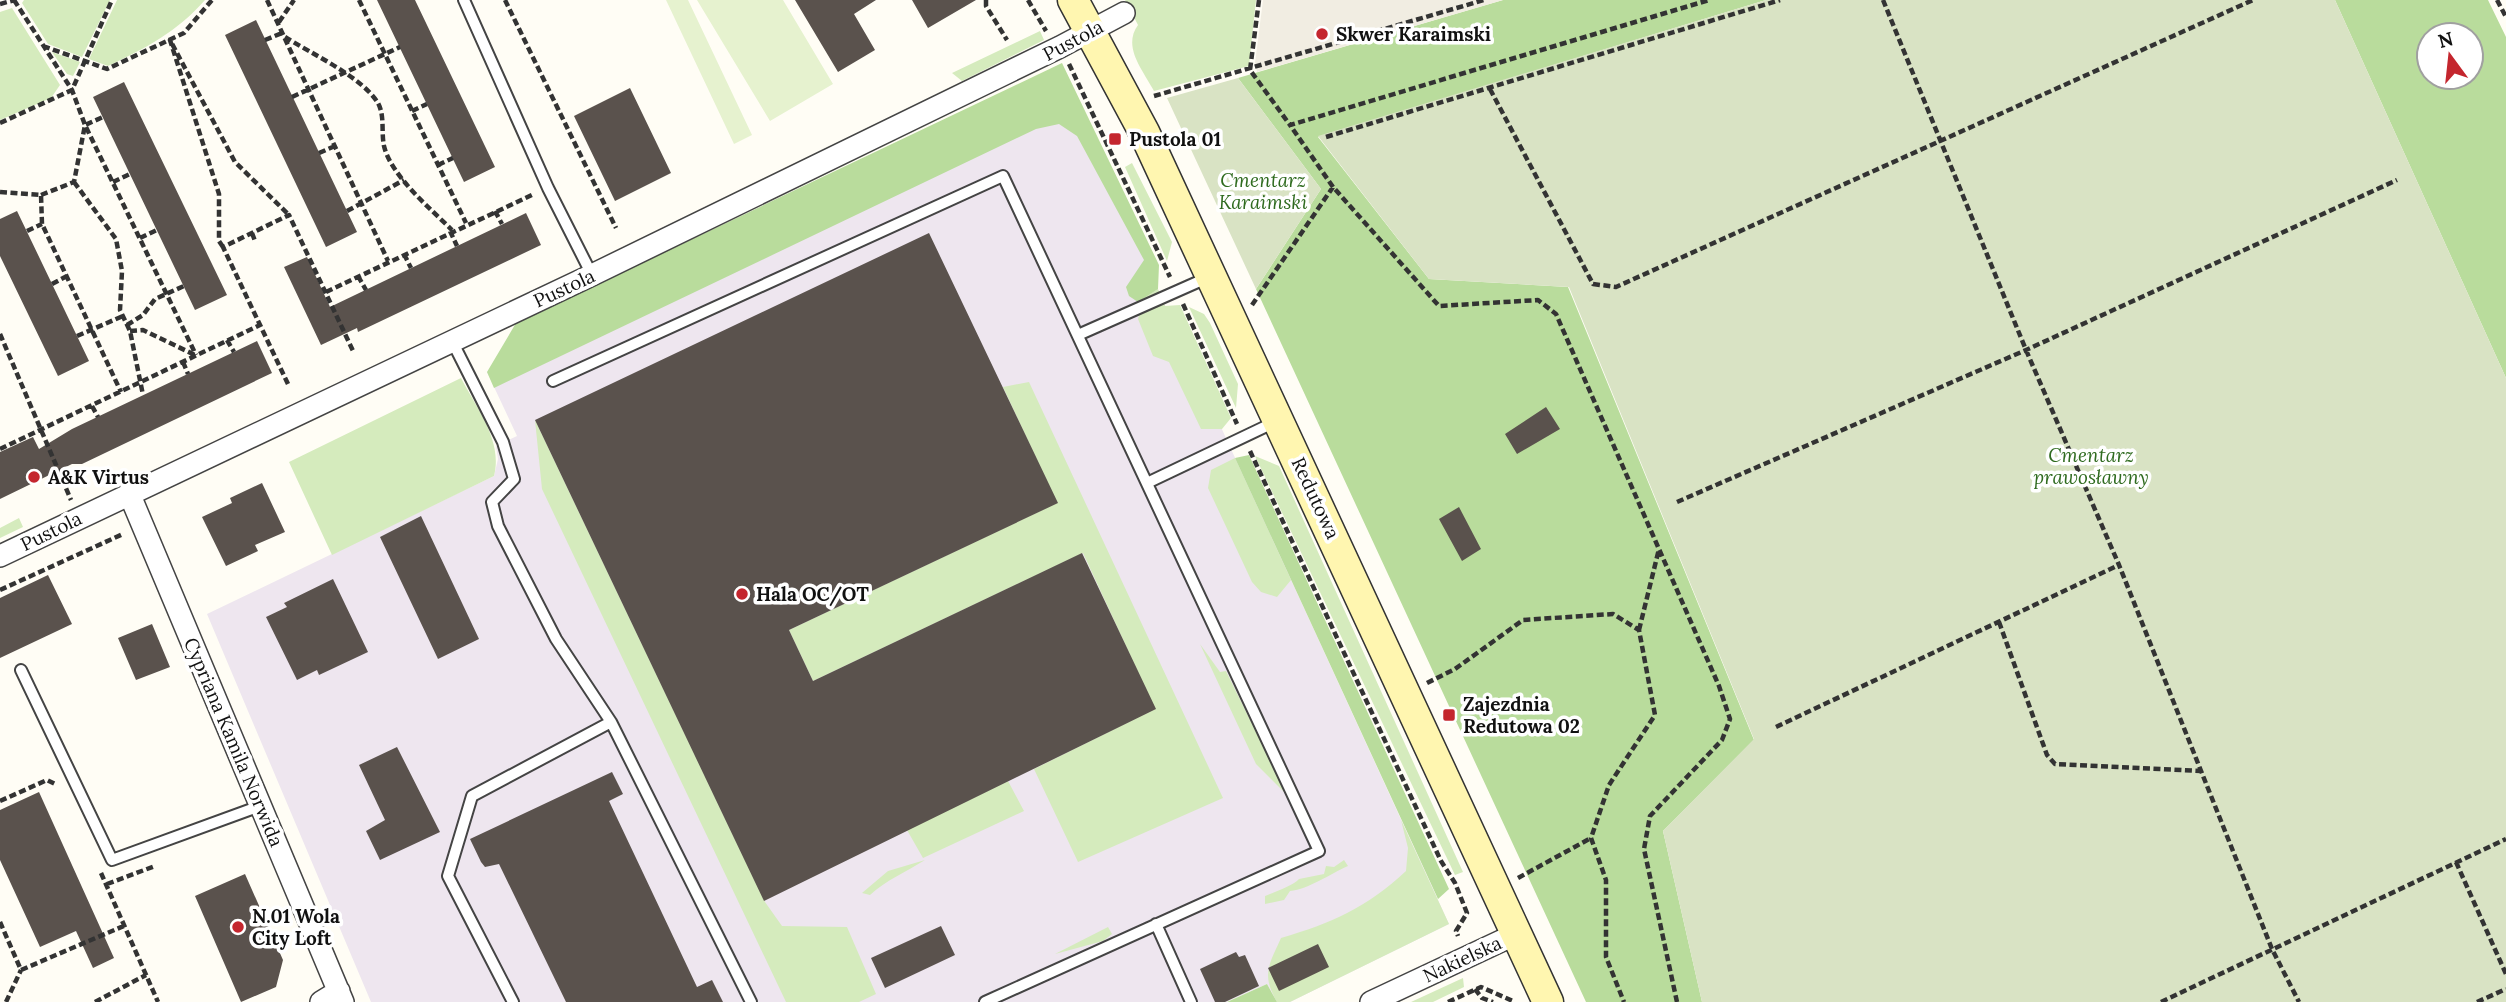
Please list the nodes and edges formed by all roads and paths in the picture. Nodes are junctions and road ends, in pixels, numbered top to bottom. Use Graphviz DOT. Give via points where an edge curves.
graph roads {
  1 [pos="14,0"];
  2 [pos="112,0"];
  3 [pos="212,0"];
  4 [pos="267,0"];
  5 [pos="294,0"];
  6 [pos="359,0"];
  7 [pos="464,0"];
  8 [pos="505,0"];
  9 [pos="986,0"];
  10 [pos="1028,0"];
  11 [pos="1073,0"];
  12 [pos="1259,0"];
  13 [pos="1484,0"];
  14 [pos="1709,0"];
  15 [pos="1780,0"];
  16 [pos="1883,0"];
  17 [pos="2253,0"];
  18 [pos="2497,0"];
  19 [pos="0,4"];
  20 [pos="1124,13"];
  21 [pos="2506,17"];
  22 [pos="278,23"];
  23 [pos="1090,31"];
  24 [pos="283,35"];
  25 [pos="170,40"];
  26 [pos="265,40"];
  27 [pos="1007,40"];
  28 [pos="42,46"];
  29 [pos="400,47"];
  30 [pos="1060,47"];
  31 [pos="384,53"];
  32 [pos="83,61"];
  33 [pos="1250,70"];
  34 [pos="343,73"];
  35 [pos="1490,89"];
  36 [pos="72,90"];
  37 [pos="309,90"];
  38 [pos="292,97"];
  39 [pos="1153,97"];
  40 [pos="427,104"];
  41 [pos="412,111"];
  42 [pos="103,117"];
  43 [pos="0,123"];
  44 [pos="85,125"];
  45 [pos="1290,125"];
  46 [pos="1326,137"];
  47 [pos="1939,141"];
  48 [pos="335,146"];
  49 [pos="319,153"];
  50 [pos="453,158"];
  51 [pos="438,165"];
  52 [pos="130,174"];
  53 [pos="404,180"];
  54 [pos="2397,180"];
  55 [pos="75,182"];
  56 [pos="113,182"];
  57 [pos="1333,187"];
  58 [pos="548,188"];
  59 [pos="0,192"];
  60 [pos="41,195"];
  61 [pos="362,204"];
  62 [pos="347,211"];
  63 [pos="495,211"];
  64 [pos="289,215"];
  65 [pos="42,223"];
  66 [pos="466,223"];
  67 [pos="502,224"];
  68 [pos="616,228"];
  69 [pos="157,230"];
  70 [pos="27,231"];
  71 [pos="451,231"];
  72 [pos="252,233"];
  73 [pos="140,238"];
  74 [pos="255,241"];
  75 [pos="457,246"];
  76 [pos="223,247"];
  77 [pos="404,254"];
  78 [pos="388,261"];
  79 [pos="411,268"];
  80 [pos="592,275"];
  81 [pos="67,276"];
  82 [pos="358,276"];
  83 [pos="1212,276"];
  84 [pos="52,284"];
  85 [pos="184,286"];
  86 [pos="366,290"];
  87 [pos="1177,291"];
  88 [pos="326,292"];
  89 [pos="167,294"];
  90 [pos="1251,306"];
  91 [pos="123,316"];
  92 [pos="127,325"];
  93 [pos="260,325"];
  94 [pos="92,330"];
  95 [pos="130,331"];
  96 [pos="0,334"];
  97 [pos="1078,335"];
  98 [pos="77,336"];
  99 [pos="228,340"];
  100 [pos="452,341"];
  101 [pos="2026,350"];
  102 [pos="233,352"];
  103 [pos="354,353"];
  104 [pos="196,355"];
  105 [pos="183,362"];
  106 [pos="188,374"];
  107 [pos="553,381"];
  108 [pos="138,383"];
  109 [pos="288,384"];
  110 [pos="121,392"];
  111 [pos="143,395"];
  112 [pos="92,406"];
  113 [pos="97,417"];
  114 [pos="1280,420"];
  115 [pos="39,431"];
  116 [pos="1243,437"];
  117 [pos="0,449"];
  118 [pos="1147,483"];
  119 [pos="129,493"];
  120 [pos="1677,502"];
  121 [pos="79,517"];
  122 [pos="143,527"];
  123 [pos="1659,548"];
  124 [pos="0,556"];
  125 [pos="2119,565"];
  126 [pos="0,590"];
  127 [pos="1999,622"];
  128 [pos="1639,629"];
  129 [pos="22,670"];
  130 [pos="1425,684"];
  131 [pos="611,722"];
  132 [pos="1776,727"];
  133 [pos="2201,771"];
  134 [pos="62,788"];
  135 [pos="0,801"];
  136 [pos="260,806"];
  137 [pos="1591,838"];
  138 [pos="2506,838"];
  139 [pos="95,860"];
  140 [pos="2456,862"];
  141 [pos="157,865"];
  142 [pos="1517,878"];
  143 [pos="107,884"];
  144 [pos="0,922"];
  145 [pos="1156,924"];
  146 [pos="125,925"];
  147 [pos="1516,934"];
  148 [pos="1458,936"];
  149 [pos="2272,949"];
  150 [pos="22,970"];
  151 [pos="2506,974"];
  152 [pos="146,975"];
  153 [pos="1475,989"];
  154 [pos="2506,989"];
  155 [pos="334,998"];
  156 [pos="1452,1001"];
  157 [pos="6,1002"];
  158 [pos="95,1002"];
  159 [pos="158,1002"];
  160 [pos="513,1002"];
  161 [pos="751,1002"];
  162 [pos="985,1002"];
  163 [pos="1191,1002"];
  164 [pos="1371,1002"];
  165 [pos="1493,1002"];
  166 [pos="1515,1002"];
  167 [pos="1548,1002"];
  168 [pos="1624,1002"];
  169 [pos="1676,1002"];
  170 [pos="2161,1002"];
  171 [pos="2299,1002"];
  172 [pos="2477,1002"];
  1 -- 19 [label="path"];
  1 -- 28 [label="path"];
  2 -- 32 [label="path"];
  3 -- 25 [label="path" via="184,33"];
  4 -- 22 [label="path"];
  5 -- 22 [label="path"];
  6 -- 31 [label="path"];
  7 -- 58 [label="lane"];
  8 -- 68 [label="path"];
  9 -- 27 [label="path"];
  10 -- 30 [label="path"];
  11 -- 23 [label="street, Redutowa"];
  12 -- 33 [label="path"];
  13 -- 33 [label="path"];
  14 -- 45 [label="path"];
  15 -- 35 [label="path"];
  16 -- 47 [label="path"];
  17 -- 47 [label="path"];
  18 -- 21 [label="path"];
  20 -- 23 [label="street, Pustola"];
  22 -- 24 [label="path"];
  23 -- 30 [label="street, Pustola"];
  23 -- 83 [label="street, Redutowa"];
  24 -- 26 [label="path"];
  24 -- 34 [label="path"];
  24 -- 37 [label="path"];
  25 -- 32 [label="path" via="107,69"];
  25 -- 64 [label="path" via="235,162"];
  25 -- 76 [label="path" via="219,194 219,242"];
  28 -- 32 [label="path"];
  28 -- 36 [label="path"];
  29 -- 31 [label="path"];
  30 -- 80 [label="street, Pustola"];
  30 -- 87 [label="path"];
  31 -- 34 [label="path"];
  31 -- 41 [label="path"];
  32 -- 36 [label="path"];
  33 -- 39 [label="path"];
  33 -- 45 [label="path"];
  34 -- 37 [label="path"];
  34 -- 53 [label="path" via="379,105 384,146"];
  35 -- 46 [label="path"];
  35 -- 47 [label="path" via="1593,284 1616,287"];
  36 -- 43 [label="path"];
  36 -- 44 [label="path"];
  37 -- 38 [label="path"];
  37 -- 48 [label="path"];
  40 -- 41 [label="path"];
  41 -- 51 [label="path"];
  42 -- 44 [label="path"];
  44 -- 55 [label="path"];
  44 -- 56 [label="path"];
  45 -- 57 [label="path"];
  47 -- 101 [label="path"];
  48 -- 49 [label="path"];
  48 -- 61 [label="path"];
  50 -- 51 [label="path"];
  51 -- 66 [label="path"];
  52 -- 56 [label="path"];
  53 -- 61 [label="path"];
  53 -- 71 [label="path"];
  54 -- 101 [label="path"];
  55 -- 60 [label="path"];
  55 -- 91 [label="path" via="116,239"];
  56 -- 73 [label="path"];
  57 -- 90 [label="path"];
  57 -- 123 [label="path" via="1439,306 1538,300 1556,314"];
  58 -- 63 [label="path"];
  58 -- 80 [label="lane"];
  59 -- 60 [label="path"];
  60 -- 65 [label="path"];
  61 -- 62 [label="path"];
  61 -- 78 [label="path"];
  63 -- 66 [label="path"];
  63 -- 67 [label="path"];
  64 -- 72 [label="path"];
  64 -- 88 [label="path"];
  65 -- 70 [label="path"];
  65 -- 81 [label="path"];
  66 -- 71 [label="path"];
  69 -- 73 [label="path"];
  71 -- 75 [label="path"];
  71 -- 77 [label="path"];
  72 -- 74 [label="path"];
  72 -- 76 [label="path"];
  73 -- 89 [label="path"];
  76 -- 93 [label="path"];
  77 -- 78 [label="path"];
  77 -- 79 [label="path"];
  78 -- 82 [label="path"];
  80 -- 100 [label="street, Pustola"];
  81 -- 84 [label="path"];
  81 -- 94 [label="path"];
  82 -- 86 [label="path"];
  82 -- 88 [label="path"];
  83 -- 87 [label="lane"];
  83 -- 114 [label="street, Redutowa"];
  85 -- 89 [label="path"];
  87 -- 97 [label="lane"];
  87 -- 116 [label="path"];
  88 -- 103 [label="path"];
  89 -- 92 [label="path"];
  89 -- 104 [label="path"];
  91 -- 92 [label="path"];
  91 -- 94 [label="path"];
  92 -- 95 [label="path"];
  93 -- 99 [label="path"];
  93 -- 109 [label="path"];
  94 -- 98 [label="path"];
  94 -- 110 [label="path"];
  95 -- 104 [label="path" via="143,330"];
  95 -- 108 [label="path"];
  96 -- 115 [label="path"];
  97 -- 107 [label="lane" via="1003,176"];
  97 -- 118 [label="lane"];
  99 -- 102 [label="path"];
  99 -- 104 [label="path"];
  100 -- 119 [label="street, Pustola"];
  100 -- 131 [label="lane" via="503,442 514,479 492,502 498,526 555,639"];
  101 -- 120 [label="path"];
  101 -- 125 [label="path"];
  104 -- 105 [label="path"];
  105 -- 106 [label="path"];
  105 -- 108 [label="path"];
  108 -- 110 [label="path"];
  108 -- 111 [label="path"];
  110 -- 112 [label="path"];
  112 -- 113 [label="path"];
  112 -- 115 [label="path"];
  114 -- 116 [label="lane"];
  114 -- 147 [label="street, Redutowa"];
  115 -- 117 [label="path"];
  115 -- 121 [label="path"];
  116 -- 118 [label="lane"];
  116 -- 148 [label="path" via="1468,913 1455,931"];
  118 -- 145 [label="lane" via="1319,851"];
  119 -- 121 [label="street, Pustola"];
  119 -- 122 [label="street, Cypriana Kamila Norwida"];
  121 -- 124 [label="street, Pustola"];
  122 -- 126 [label="path"];
  122 -- 136 [label="street, Cypriana Kamila Norwida"];
  123 -- 128 [label="path"];
  123 -- 169 [label="path" via="1730,719 1722,740 1650,816 1644,849"];
  125 -- 127 [label="path"];
  125 -- 133 [label="path"];
  127 -- 132 [label="path"];
  127 -- 133 [label="path" via="2047,755 2055,764"];
  128 -- 130 [label="path" via="1614,614 1523,620 1455,670"];
  128 -- 137 [label="path" via="1655,715 1609,785"];
  129 -- 136 [label="lane" via="112,860"];
  131 -- 160 [label="lane" via="471,796 448,876"];
  131 -- 161 [label="lane"];
  133 -- 149 [label="path"];
  134 -- 135 [label="path" via="47,780"];
  136 -- 155 [label="street, Cypriana Kamila Norwida"];
  137 -- 142 [label="path"];
  137 -- 168 [label="path" via="1606,880 1605,957"];
  138 -- 140 [label="path"];
  139 -- 143 [label="path"];
  140 -- 149 [label="path"];
  140 -- 151 [label="path"];
  141 -- 143 [label="path"];
  143 -- 146 [label="path"];
  144 -- 150 [label="path"];
  145 -- 162 [label="lane"];
  145 -- 163 [label="lane"];
  146 -- 150 [label="path"];
  146 -- 152 [label="path"];
  147 -- 164 [label="street, Nakielska"];
  147 -- 167 [label="street, Redutowa"];
  149 -- 170 [label="path"];
  149 -- 171 [label="path"];
  150 -- 157 [label="path"];
  152 -- 158 [label="path"];
  152 -- 159 [label="path"];
  153 -- 156 [label="path"];
  153 -- 165 [label="path"];
  153 -- 166 [label="path" via="1481,987"];
  154 -- 172 [label="path"];
}
